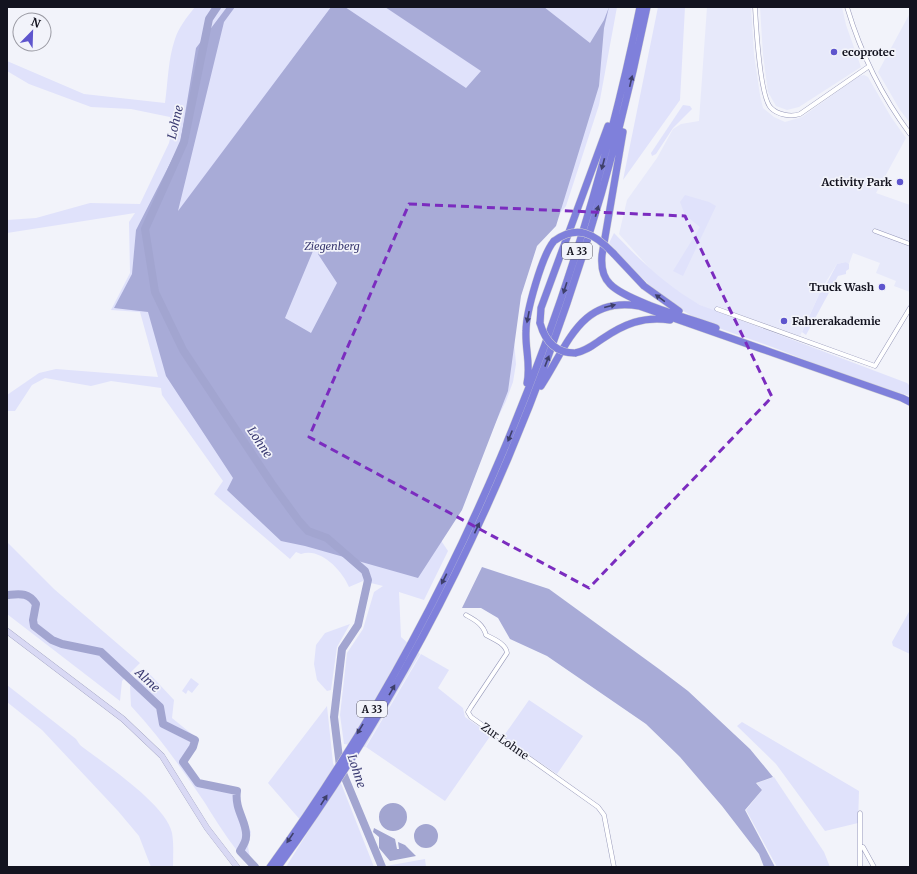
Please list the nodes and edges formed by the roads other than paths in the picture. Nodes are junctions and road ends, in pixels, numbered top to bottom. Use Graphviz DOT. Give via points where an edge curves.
graph roads {
  1 [pos="640,7"];
  2 [pos="647,7"];
  3 [pos="755,7"];
  4 [pos="847,7"];
  5 [pos="868,67"];
  6 [pos="620,99"];
  7 [pos="622,118"];
  8 [pos="910,134"];
  9 [pos="875,231"];
  10 [pos="910,244"];
  11 [pos="910,308"];
  12 [pos="717,309"];
  13 [pos="692,320"];
  14 [pos="697,326"];
  15 [pos="787,357"];
  16 [pos="533,398"];
  17 [pos="902,398"];
  18 [pos="910,399"];
  19 [pos="524,400"];
  20 [pos="910,402"];
  21 [pos="464,546"];
  22 [pos="466,615"];
  23 [pos="7,631"];
  24 [pos="860,813"];
  25 [pos="860,847"];
  26 [pos="237,867"];
  27 [pos="270,867"];
  28 [pos="278,867"];
  29 [pos="614,867"];
  30 [pos="860,867"];
  31 [pos="874,867"];
  1 -- 6 [label="highway, A 33"];
  7 -- 2 [label="highway, A 33, one-way"];
  3 -- 5 [label="street" via="764,94 770,107 778,113 794,116 800,114"];
  4 -- 5 [label="street"];
  5 -- 8 [label="street"];
  6 -- 14 [label="highway, bridge" via="614,106 541,308 540,323 543,335 555,348 575,353 589,348 620,327 641,319 664,319"];
  6 -- 19 [label="highway, A 33, one-way" via="581,240"];
  7 -- 13 [label="highway" via="623,136 602,255 603,273 610,284 627,296"];
  16 -- 7 [label="highway, A 33, one-way" via="588,244"];
  9 -- 10 [label="street"];
  11 -- 12 [label="street" via="875,366"];
  13 -- 15 [label="highway"];
  13 -- 19 [label="highway, one-way, bridge" via="644,286 596,238 580,232 566,234 554,241 544,258 527,318 530,370"];
  14 -- 15 [label="highway"];
  16 -- 14 [label="highway, one-way" via="579,324 596,311 628,304"];
  15 -- 17 [label="highway"];
  21 -- 16 [label="highway, A 33, one-way" via="497,485"];
  17 -- 18 [label="highway"];
  17 -- 20 [label="highway"];
  19 -- 21 [label="highway, A 33, one-way"];
  21 -- 27 [label="highway, A 33, one-way" via="386,687 331,777"];
  28 -- 21 [label="highway, A 33, one-way" via="337,780 392,691 434,614"];
  22 -- 29 [label="street, Zur Lohne" via="480,623 486,635 503,645 507,653 468,712 471,717 598,807 604,815"];
  23 -- 26 [label="street" via="123,719 162,756 207,828"];
  24 -- 25 [label="street"];
  25 -- 30 [label="street"];
  25 -- 31 [label="street" via="866,851"];
}
